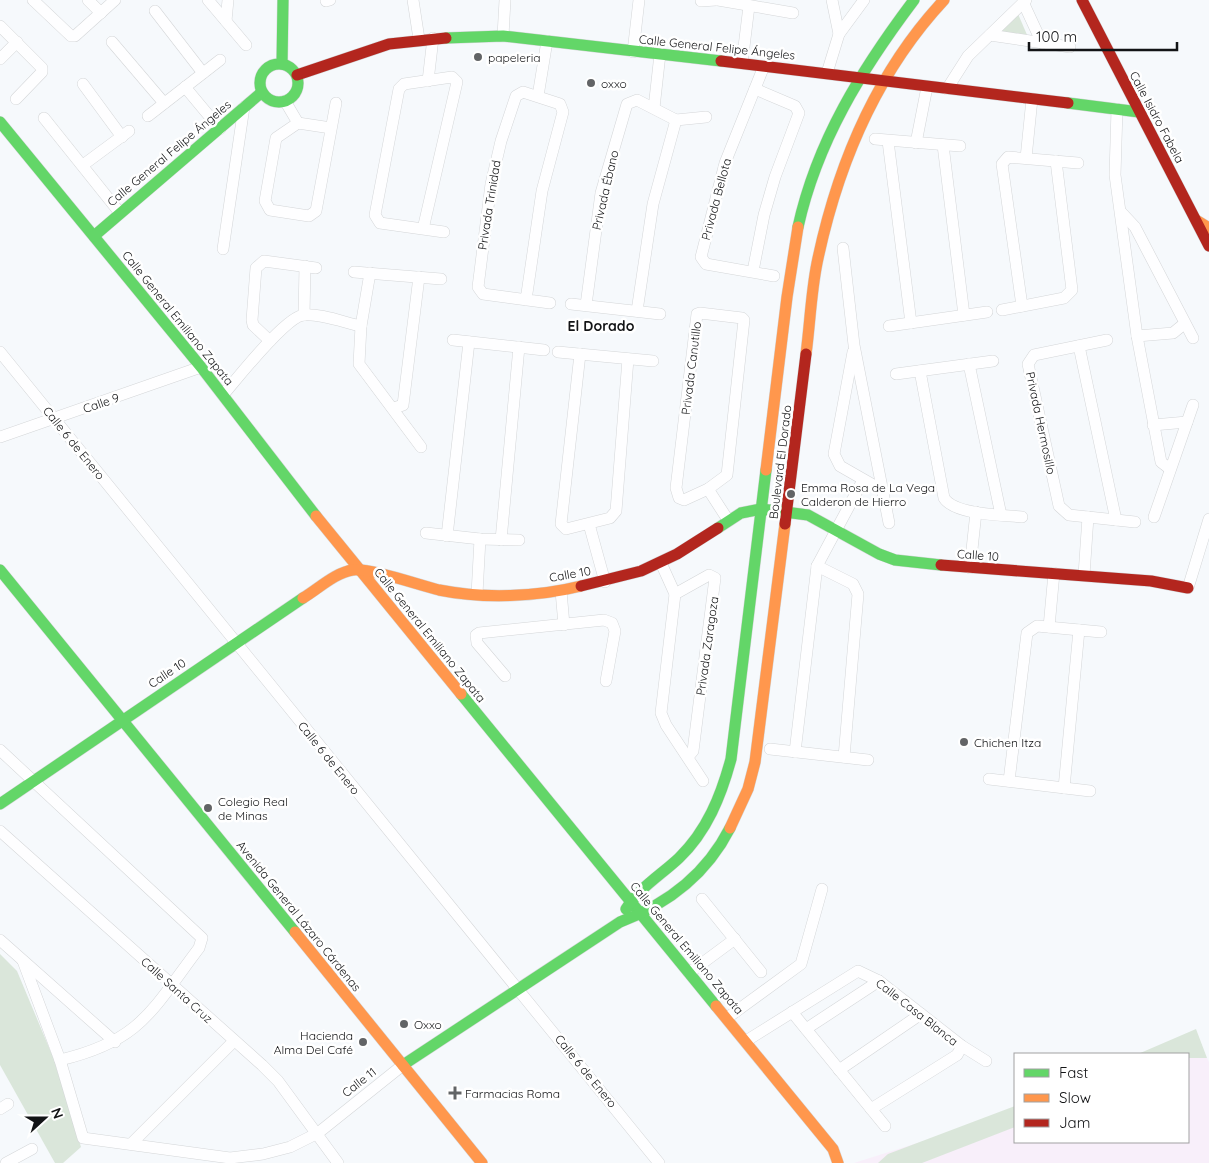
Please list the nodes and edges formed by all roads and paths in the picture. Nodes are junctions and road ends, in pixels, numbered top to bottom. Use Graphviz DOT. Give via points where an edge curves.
graph roads {
  1 [pos="33,0"];
  2 [pos="88,0"];
  3 [pos="115,0"];
  4 [pos="208,0"];
  5 [pos="228,0"];
  6 [pos="283,0"];
  7 [pos="413,0"];
  8 [pos="506,0"];
  9 [pos="640,0"];
  10 [pos="717,0"];
  11 [pos="832,0"];
  12 [pos="864,0"];
  13 [pos="914,0"];
  14 [pos="944,0"];
  15 [pos="1082,0"];
  16 [pos="701,1"];
  17 [pos="1025,1"];
  18 [pos="772,5"];
  19 [pos="749,6"];
  20 [pos="155,11"];
  21 [pos="793,12"];
  22 [pos="101,13"];
  23 [pos="226,21"];
  24 [pos="0,26"];
  25 [pos="839,34"];
  26 [pos="990,35"];
  27 [pos="503,36"];
  28 [pos="433,38"];
  29 [pos="419,39"];
  30 [pos="547,41"];
  31 [pos="17,42"];
  32 [pos="112,42"];
  33 [pos="1042,42"];
  34 [pos="246,45"];
  35 [pos="1070,47"];
  36 [pos="633,52"];
  37 [pos="660,54"];
  38 [pos="0,59"];
  39 [pos="220,60"];
  40 [pos="742,63"];
  41 [pos="282,64"];
  42 [pos="764,66"];
  43 [pos="203,73"];
  44 [pos="827,73"];
  45 [pos="296,75"];
  46 [pos="858,77"];
  47 [pos="884,80"];
  48 [pos="428,81"];
  49 [pos="83,84"];
  50 [pos="185,87"];
  51 [pos="927,87"];
  52 [pos="755,89"];
  53 [pos="947,89"];
  54 [pos="262,92"];
  55 [pos="538,96"];
  56 [pos="16,99"];
  57 [pos="1032,99"];
  58 [pos="285,101"];
  59 [pos="164,103"];
  60 [pos="336,103"];
  61 [pos="244,107"];
  62 [pos="654,108"];
  63 [pos="1118,109"];
  64 [pos="1139,112"];
  65 [pos="148,116"];
  66 [pos="706,117"];
  67 [pos="44,118"];
  68 [pos="676,120"];
  69 [pos="0,122"];
  70 [pos="298,123"];
  71 [pos="220,128"];
  72 [pos="331,128"];
  73 [pos="875,139"];
  74 [pos="888,140"];
  75 [pos="916,143"];
  76 [pos="943,145"];
  77 [pos="960,146"];
  78 [pos="1026,158"];
  79 [pos="1056,161"];
  80 [pos="1078,163"];
  81 [pos="83,166"];
  82 [pos="1121,212"];
  83 [pos="120,213"];
  84 [pos="1196,220"];
  85 [pos="1209,228"];
  86 [pos="423,229"];
  87 [pos="444,232"];
  88 [pos="94,236"];
  89 [pos="1209,246"];
  90 [pos="843,248"];
  91 [pos="223,249"];
  92 [pos="753,271"];
  93 [pos="354,272"];
  94 [pos="370,272"];
  95 [pos="774,276"];
  96 [pos="420,277"];
  97 [pos="441,279"];
  98 [pos="526,300"];
  99 [pos="550,304"];
  100 [pos="571,304"];
  101 [pos="586,305"];
  102 [pos="1022,306"];
  103 [pos="1002,310"];
  104 [pos="637,311"];
  105 [pos="987,312"];
  106 [pos="660,314"];
  107 [pos="304,315"];
  108 [pos="964,315"];
  109 [pos="911,323"];
  110 [pos="1184,324"];
  111 [pos="361,326"];
  112 [pos="889,326"];
  113 [pos="1137,336"];
  114 [pos="1193,338"];
  115 [pos="453,340"];
  116 [pos="1107,340"];
  117 [pos="270,341"];
  118 [pos="469,342"];
  119 [pos="854,345"];
  120 [pos="1079,346"];
  121 [pos="519,347"];
  122 [pos="544,350"];
  123 [pos="0,352"];
  124 [pos="558,352"];
  125 [pos="580,354"];
  126 [pos="628,359"];
  127 [pos="993,360"];
  128 [pos="653,361"];
  129 [pos="969,364"];
  130 [pos="201,367"];
  131 [pos="920,371"];
  132 [pos="896,374"];
  133 [pos="223,395"];
  134 [pos="1193,405"];
  135 [pos="394,408"];
  136 [pos="54,419"];
  137 [pos="1187,422"];
  138 [pos="1153,425"];
  139 [pos="0,437"];
  140 [pos="421,447"];
  141 [pos="1170,469"];
  142 [pos="863,480"];
  143 [pos="708,489"];
  144 [pos="882,490"];
  145 [pos="762,509"];
  146 [pos="788,511"];
  147 [pos="976,512"];
  148 [pos="1001,515"];
  149 [pos="1022,517"];
  150 [pos="1088,517"];
  151 [pos="1154,517"];
  152 [pos="1209,519"];
  153 [pos="728,520"];
  154 [pos="1116,520"];
  155 [pos="1134,522"];
  156 [pos="889,523"];
  157 [pos="589,524"];
  158 [pos="836,529"];
  159 [pos="426,533"];
  160 [pos="447,536"];
  161 [pos="480,539"];
  162 [pos="501,540"];
  163 [pos="518,540"];
  164 [pos="662,562"];
  165 [pos="817,566"];
  166 [pos="970,568"];
  167 [pos="0,570"];
  168 [pos="359,570"];
  169 [pos="1054,573"];
  170 [pos="1084,575"];
  171 [pos="605,582"];
  172 [pos="1188,588"];
  173 [pos="561,591"];
  174 [pos="477,594"];
  175 [pos="675,594"];
  176 [pos="564,625"];
  177 [pos="1049,627"];
  178 [pos="1079,630"];
  179 [pos="1101,632"];
  180 [pos="236,644"];
  181 [pos="505,676"];
  182 [pos="606,681"];
  183 [pos="121,721"];
  184 [pos="770,749"];
  185 [pos="0,750"];
  186 [pos="795,752"];
  187 [pos="688,757"];
  188 [pos="844,758"];
  189 [pos="868,760"];
  190 [pos="989,779"];
  191 [pos="703,781"];
  192 [pos="1009,781"];
  193 [pos="32,782"];
  194 [pos="1064,788"];
  195 [pos="1090,792"];
  196 [pos="0,804"];
  197 [pos="0,831"];
  198 [pos="822,889"];
  199 [pos="702,899"];
  200 [pos="630,901"];
  201 [pos="642,915"];
  202 [pos="620,922"];
  203 [pos="735,939"];
  204 [pos="0,940"];
  205 [pos="23,961"];
  206 [pos="762,972"];
  207 [pos="689,973"];
  208 [pos="879,981"];
  209 [pos="172,985"];
  210 [pos="519,988"];
  211 [pos="792,1012"];
  212 [pos="921,1014"];
  213 [pos="727,1018"];
  214 [pos="806,1029"];
  215 [pos="234,1041"];
  216 [pos="746,1041"];
  217 [pos="115,1042"];
  218 [pos="962,1046"];
  219 [pos="60,1060"];
  220 [pos="986,1061"];
  221 [pos="403,1065"];
  222 [pos="839,1070"];
  223 [pos="871,1110"];
  224 [pos="884,1126"];
  225 [pos="318,1132"];
  226 [pos="131,1144"];
  227 [pos="32,1149"];
  228 [pos="226,1160"];
  229 [pos="6,1163"];
  230 [pos="338,1163"];
  231 [pos="482,1163"];
  232 [pos="659,1163"];
  233 [pos="838,1163"];
  1 -- 22 [label="street" via="71,36"];
  2 -- 22 [label="street"];
  3 -- 22 [label="street"];
  4 -- 23 [label="street"];
  5 -- 23 [label="street"];
  6 -- 41 [label="main road"];
  7 -- 29 [label="street"];
  8 -- 27 [label="street"];
  9 -- 36 [label="street"];
  10 -- 16 [label="street"];
  10 -- 19 [label="street"];
  11 -- 25 [label="street"];
  12 -- 25 [label="street"];
  13 -- 46 [label="main road, Boulevard El Dorado"];
  14 -- 47 [label="main road, Boulevard El Dorado" via="907,43"];
  15 -- 64 [label="main road, Calle Isidro Fabela"];
  17 -- 26 [label="street"];
  17 -- 33 [label="street"];
  18 -- 19 [label="street"];
  18 -- 21 [label="street"];
  19 -- 40 [label="street"];
  20 -- 43 [label="street"];
  23 -- 34 [label="street"];
  24 -- 31 [label="street"];
  25 -- 44 [label="street"];
  26 -- 33 [label="street"];
  26 -- 53 [label="street" via="968,56"];
  27 -- 28 [label="main road, Calle General Felipe Ángeles"];
  27 -- 30 [label="main road, Calle General Felipe Ángeles"];
  28 -- 29 [label="main road, Calle General Felipe Ángeles"];
  28 -- 48 [label="street"];
  29 -- 45 [label="main road, Calle General Felipe Ángeles" via="357,53"];
  30 -- 36 [label="main road, Calle General Felipe Ángeles"];
  30 -- 55 [label="street"];
  31 -- 38 [label="street"];
  31 -- 56 [label="street" via="42,68 42,72"];
  32 -- 59 [label="street"];
  33 -- 35 [label="street"];
  36 -- 37 [label="main road, Calle General Felipe Ángeles"];
  37 -- 40 [label="main road, Calle General Felipe Ángeles"];
  37 -- 62 [label="street"];
  39 -- 43 [label="street"];
  40 -- 42 [label="main road, Calle General Felipe Ángeles"];
  41 -- 45 [label="main road"];
  41 -- 54 [label="main road" via="270,65 261,74"];
  42 -- 44 [label="main road, Calle General Felipe Ángeles"];
  42 -- 52 [label="street, Privada Bellota"];
  43 -- 50 [label="street"];
  44 -- 46 [label="main road, Calle General Felipe Ángeles"];
  45 -- 58 [label="main road" via="298,88"];
  46 -- 47 [label="main road, Calle General Felipe Ángeles"];
  46 -- 145 [label="main road, Boulevard El Dorado" via="820,152 806,193 787,297"];
  47 -- 51 [label="main road, Calle General Felipe Ángeles"];
  47 -- 146 [label="main road, Boulevard El Dorado" via="861,124 847,161 830,210 817,265"];
  48 -- 86 [label="street" via="452,77 457,82"];
  48 -- 86 [label="street" via="404,84 398,89 375,215 380,223"];
  49 -- 81 [label="street" via="125,134"];
  50 -- 59 [label="street"];
  50 -- 71 [label="street"];
  51 -- 53 [label="main road, Calle General Felipe Ángeles"];
  51 -- 75 [label="street"];
  52 -- 92 [label="street" via="795,106 799,113 775,177"];
  52 -- 92 [label="street, Privada Bellota" via="725,163 701,256 706,264"];
  53 -- 57 [label="main road, Calle General Felipe Ángeles"];
  54 -- 58 [label="main road" via="272,101"];
  54 -- 61 [label="main road, Calle General Felipe Ángeles"];
  55 -- 98 [label="street, Privada Trinidad" via="560,104 563,112 542,191"];
  55 -- 98 [label="street, Privada Trinidad" via="523,92 516,96 500,142 491,184 478,287 483,294"];
  57 -- 63 [label="main road, Calle General Felipe Ángeles"];
  57 -- 78 [label="street"];
  58 -- 70 [label="street"];
  59 -- 65 [label="street"];
  60 -- 72 [label="street"];
  61 -- 71 [label="main road, Calle General Felipe Ángeles"];
  61 -- 91 [label="street"];
  62 -- 68 [label="street, Privada Ébano"];
  62 -- 101 [label="street, Privada Ébano" via="637,100 628,104 601,194"];
  63 -- 64 [label="main road, Calle General Felipe Ángeles"];
  63 -- 82 [label="street" via="1114,175"];
  64 -- 84 [label="main road, Calle Isidro Fabela"];
  66 -- 68 [label="street"];
  67 -- 81 [label="street"];
  68 -- 104 [label="street" via="653,204"];
  69 -- 88 [label="main road, Calle General Emiliano Zapata"];
  70 -- 72 [label="street"];
  70 -- 72 [label="street" via="276,138 265,201 270,210 309,216 316,211"];
  71 -- 83 [label="main road, Calle General Felipe Ángeles"];
  73 -- 74 [label="street"];
  74 -- 75 [label="street"];
  74 -- 109 [label="street"];
  75 -- 76 [label="street"];
  76 -- 77 [label="street"];
  76 -- 108 [label="street"];
  78 -- 79 [label="street"];
  78 -- 102 [label="street" via="1008,157 1002,164"];
  79 -- 80 [label="street"];
  79 -- 102 [label="street" via="1072,290 1064,298"];
  81 -- 83 [label="street"];
  82 -- 110 [label="street" via="1135,227"];
  82 -- 113 [label="street"];
  83 -- 88 [label="main road, Calle General Felipe Ángeles"];
  84 -- 85 [label="main road"];
  84 -- 89 [label="main road, Calle Isidro Fabela"];
  86 -- 87 [label="street"];
  88 -- 130 [label="main road, Calle General Emiliano Zapata"];
  90 -- 119 [label="street"];
  92 -- 95 [label="street, Privada Bellota"];
  93 -- 94 [label="street"];
  94 -- 96 [label="street"];
  94 -- 111 [label="street"];
  96 -- 97 [label="street"];
  96 -- 135 [label="street" via="403,405"];
  98 -- 99 [label="street, Privada Trinidad"];
  100 -- 101 [label="street"];
  101 -- 104 [label="street"];
  102 -- 103 [label="street"];
  104 -- 106 [label="street"];
  105 -- 108 [label="street"];
  107 -- 111 [label="street"];
  107 -- 117 [label="street" via="290,321"];
  107 -- 117 [label="street" via="310,267 264,261 256,268 252,320"];
  108 -- 109 [label="street"];
  109 -- 112 [label="street"];
  110 -- 113 [label="street" via="1173,333"];
  110 -- 114 [label="street"];
  111 -- 135 [label="street" via="359,364"];
  113 -- 138 [label="street"];
  115 -- 118 [label="street"];
  116 -- 120 [label="street, Privada Hermosillo"];
  117 -- 133 [label="street"];
  118 -- 121 [label="street"];
  118 -- 160 [label="street"];
  119 -- 142 [label="street" via="834,454 840,466"];
  119 -- 144 [label="street"];
  120 -- 150 [label="street, Privada Hermosillo" via="1034,355 1028,364 1059,506 1069,515"];
  120 -- 154 [label="street"];
  121 -- 122 [label="street"];
  121 -- 162 [label="street"];
  123 -- 136 [label="street, Calle 6 de Enero"];
  124 -- 125 [label="street"];
  125 -- 126 [label="street"];
  125 -- 157 [label="street" via="561,524 566,529"];
  126 -- 128 [label="street"];
  126 -- 157 [label="street" via="616,511 610,518"];
  127 -- 129 [label="street"];
  129 -- 131 [label="street"];
  129 -- 148 [label="street"];
  130 -- 133 [label="main road, Calle General Emiliano Zapata"];
  130 -- 136 [label="street, Calle 9"];
  131 -- 132 [label="street"];
  131 -- 147 [label="street" via="944,498 954,507"];
  133 -- 168 [label="main road, Calle General Emiliano Zapata"];
  134 -- 137 [label="street"];
  135 -- 140 [label="street"];
  136 -- 139 [label="street, Calle 9"];
  136 -- 180 [label="street, Calle 6 de Enero"];
  137 -- 138 [label="street"];
  137 -- 141 [label="street"];
  138 -- 141 [label="street" via="1161,462"];
  141 -- 151 [label="street"];
  142 -- 144 [label="street"];
  142 -- 158 [label="street"];
  143 -- 143 [label="street, Privada Canutillo" via="724,479 728,470 744,320 700,313 697,314 676,488 684,500"];
  143 -- 153 [label="street"];
  144 -- 156 [label="street"];
  145 -- 146 [label="main road, Calle 10"];
  145 -- 153 [label="main road, Calle 10" via="750,510"];
  145 -- 200 [label="main road, Boulevard El Dorado" via="731,759 725,783 710,816 692,844"];
  146 -- 158 [label="main road, Calle 10" via="808,515"];
  146 -- 201 [label="main road, Boulevard El Dorado" via="749,789 726,839 710,862 691,881"];
  147 -- 148 [label="street"];
  147 -- 166 [label="street"];
  148 -- 149 [label="street"];
  150 -- 154 [label="street, Privada Hermosillo"];
  150 -- 170 [label="street"];
  152 -- 172 [label="street"];
  153 -- 164 [label="main road, Calle 10"];
  154 -- 155 [label="street, Privada Hermosillo"];
  157 -- 171 [label="street"];
  158 -- 165 [label="street"];
  158 -- 166 [label="main road, Calle 10" via="895,560"];
  159 -- 160 [label="street"];
  160 -- 161 [label="street"];
  161 -- 162 [label="street"];
  161 -- 174 [label="street"];
  162 -- 163 [label="street"];
  164 -- 171 [label="main road, Calle 10"];
  164 -- 175 [label="street"];
  165 -- 186 [label="street"];
  165 -- 188 [label="street" via="853,584 858,594"];
  166 -- 169 [label="main road, Calle 10"];
  167 -- 183 [label="main road, Avenida General Lázaro Cárdenas"];
  168 -- 174 [label="main road, Calle 10" via="442,590"];
  168 -- 180 [label="main road, Calle 10" via="335,577"];
  168 -- 200 [label="main road, Calle General Emiliano Zapata"];
  169 -- 170 [label="main road, Calle 10"];
  169 -- 177 [label="street"];
  170 -- 172 [label="main road, Calle 10"];
  171 -- 173 [label="main road, Calle 10"];
  173 -- 174 [label="main road, Calle 10"];
  173 -- 176 [label="street"];
  175 -- 187 [label="street" via="661,713"];
  175 -- 187 [label="street, Privada Zaragoza" via="709,575 715,578 693,751"];
  176 -- 181 [label="street" via="476,635 477,643"];
  176 -- 182 [label="street" via="604,620 612,623 615,631"];
  177 -- 178 [label="street"];
  177 -- 192 [label="street" via="1037,626 1027,633"];
  178 -- 179 [label="street"];
  178 -- 194 [label="street"];
  180 -- 183 [label="main road, Calle 10"];
  180 -- 210 [label="street, Calle 6 de Enero"];
  183 -- 193 [label="main road, Calle 10"];
  183 -- 221 [label="main road, Avenida General Lázaro Cárdenas"];
  184 -- 186 [label="street"];
  185 -- 193 [label="street"];
  186 -- 188 [label="street"];
  187 -- 191 [label="street"];
  188 -- 189 [label="street"];
  190 -- 192 [label="street"];
  192 -- 194 [label="street"];
  193 -- 196 [label="main road, Calle 10"];
  193 -- 209 [label="street" via="202,938 199,948"];
  194 -- 195 [label="street"];
  197 -- 209 [label="street, Calle Santa Cruz"];
  198 -- 213 [label="street" via="801,964"];
  199 -- 203 [label="street"];
  200 -- 201 [label="main road, Calle General Emiliano Zapata"];
  200 -- 202 [label="main road"];
  201 -- 202 [label="main road, Calle 11"];
  201 -- 207 [label="main road, Calle General Emiliano Zapata"];
  202 -- 210 [label="main road, Calle 11"];
  203 -- 206 [label="street"];
  203 -- 207 [label="street"];
  204 -- 205 [label="street"];
  205 -- 217 [label="street"];
  205 -- 219 [label="street"];
  207 -- 213 [label="main road, Calle General Emiliano Zapata"];
  208 -- 211 [label="street, Calle Casa Blanca" via="864,972 854,972"];
  208 -- 212 [label="street, Calle Casa Blanca"];
  208 -- 214 [label="street"];
  209 -- 215 [label="street, Calle Santa Cruz"];
  209 -- 217 [label="street" via="147,1018"];
  210 -- 221 [label="main road, Calle 11"];
  210 -- 232 [label="street, Calle 6 de Enero"];
  211 -- 214 [label="street"];
  211 -- 216 [label="street, Calle Casa Blanca"];
  212 -- 218 [label="street, Calle Casa Blanca"];
  212 -- 222 [label="street"];
  213 -- 216 [label="main road, Calle General Emiliano Zapata"];
  214 -- 222 [label="street"];
  215 -- 225 [label="street, Calle Santa Cruz" via="278,1081"];
  215 -- 226 [label="street"];
  216 -- 233 [label="main road, Calle General Emiliano Zapata" via="833,1149"];
  217 -- 219 [label="street"];
  218 -- 220 [label="street, Calle Casa Blanca"];
  218 -- 223 [label="street" via="957,1055"];
  219 -- 226 [label="street, Calle 11" via="83,1138"];
  221 -- 225 [label="street, Calle 11"];
  221 -- 231 [label="main road, Avenida General Lázaro Cárdenas"];
  222 -- 223 [label="street"];
  223 -- 224 [label="street"];
  225 -- 228 [label="street, Calle 11" via="290,1147"];
  225 -- 230 [label="street, Calle Santa Cruz"];
  226 -- 228 [label="street, Calle 11"];
  227 -- 229 [label="street"];
}
